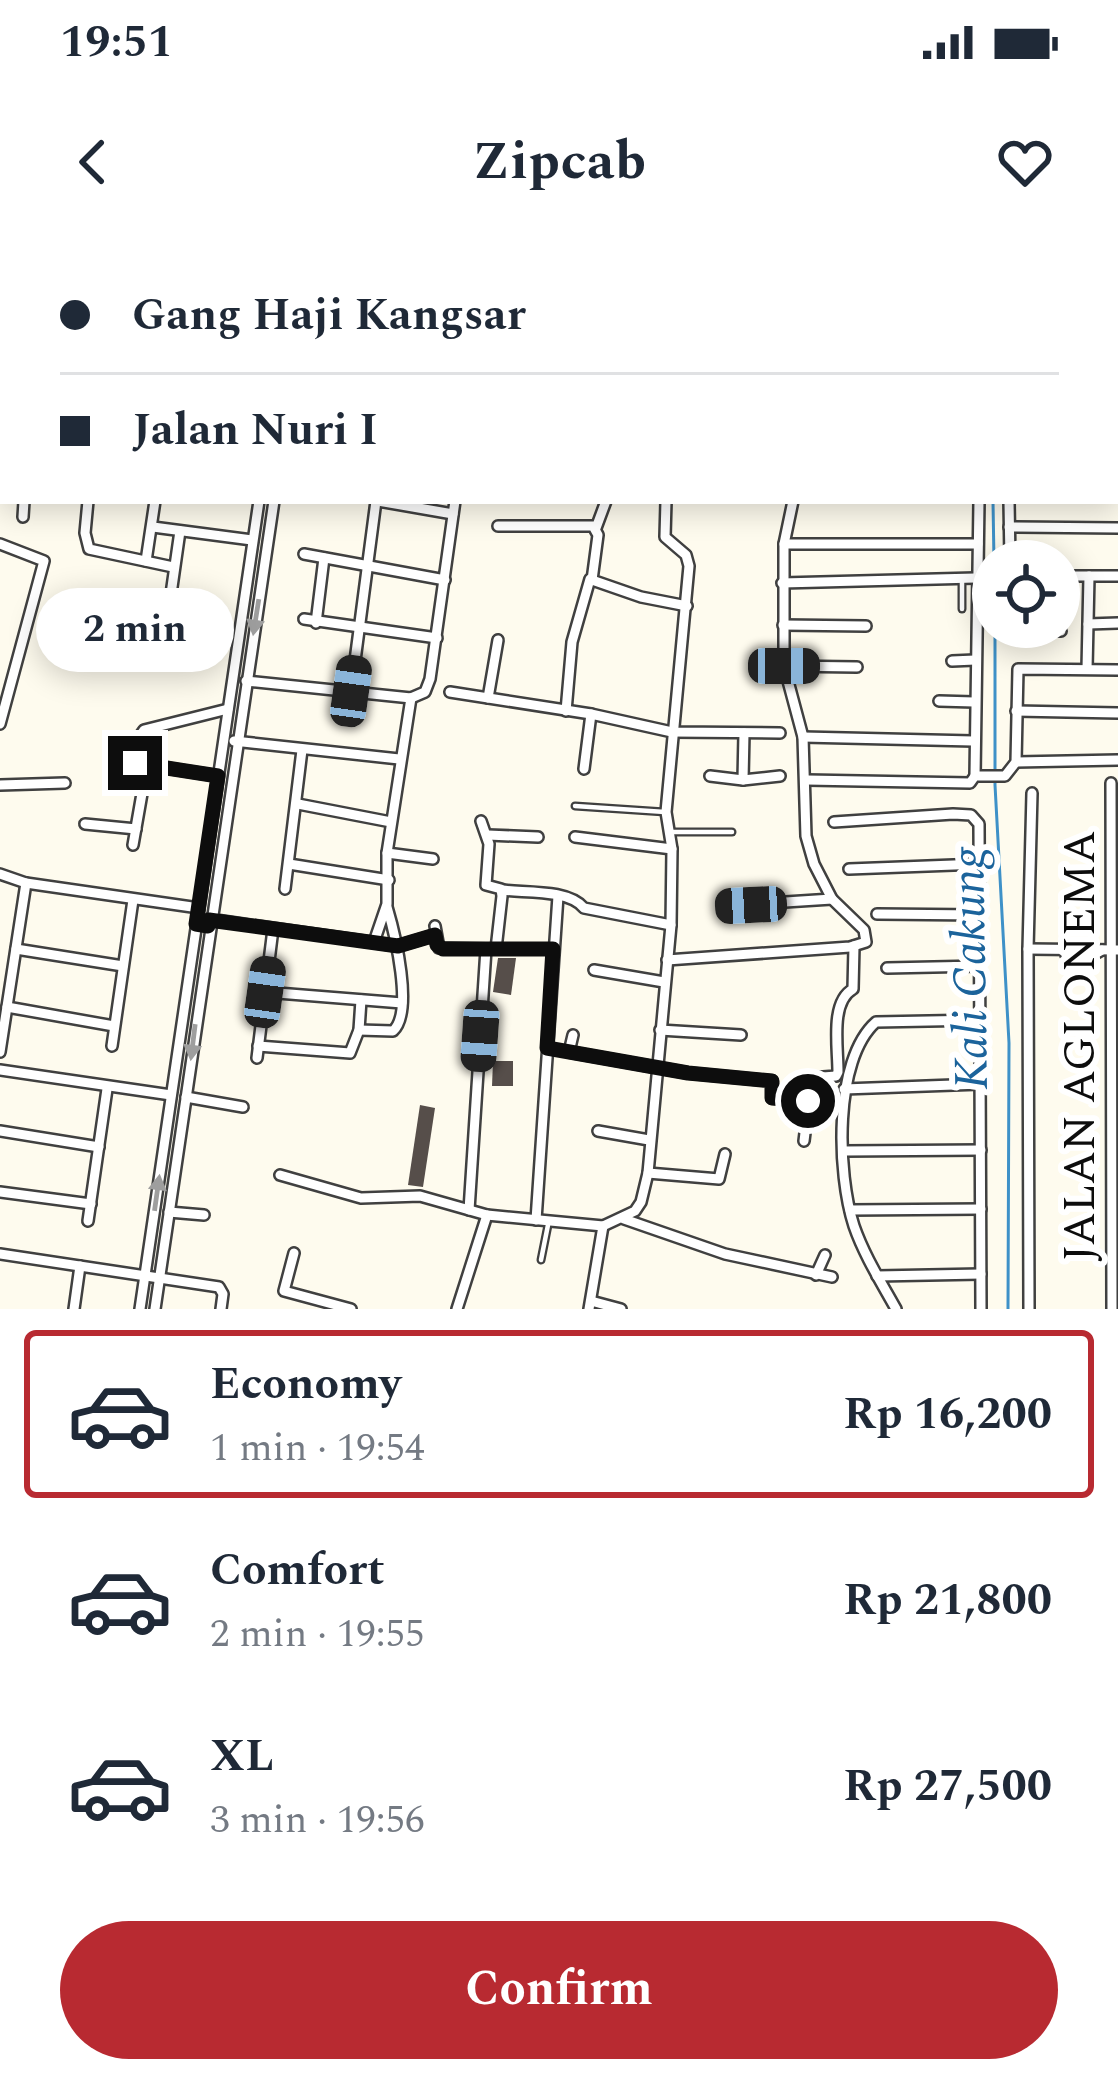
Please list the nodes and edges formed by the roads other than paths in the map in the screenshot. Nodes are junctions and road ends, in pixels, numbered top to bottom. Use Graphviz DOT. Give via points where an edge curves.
graph roads {
  1 [pos="24,504"];
  2 [pos="88,504"];
  3 [pos="155,504"];
  4 [pos="259,504"];
  5 [pos="274,504"];
  6 [pos="377,504"];
  7 [pos="395,504"];
  8 [pos="455,504"];
  9 [pos="605,504"];
  10 [pos="666,504"];
  11 [pos="792,504"];
  12 [pos="979,504"];
  13 [pos="1009,504"];
  14 [pos="453,514"];
  15 [pos="23,517"];
  16 [pos="498,526"];
  17 [pos="153,527"];
  18 [pos="1009,527"];
  19 [pos="596,528"];
  20 [pos="1118,528"];
  21 [pos="180,530"];
  22 [pos="252,540"];
  23 [pos="978,540"];
  24 [pos="1009,540"];
  25 [pos="0,544"];
  26 [pos="784,544"];
  27 [pos="972,544"];
  28 [pos="304,554"];
  29 [pos="324,557"];
  30 [pos="146,561"];
  31 [pos="172,566"];
  32 [pos="368,567"];
  33 [pos="1080,576"];
  34 [pos="1089,576"];
  35 [pos="1118,576"];
  36 [pos="962,578"];
  37 [pos="972,578"];
  38 [pos="590,579"];
  39 [pos="445,580"];
  40 [pos="782,583"];
  41 [pos="687,606"];
  42 [pos="962,609"];
  43 [pos="1118,623"];
  44 [pos="1088,624"];
  45 [pos="783,625"];
  46 [pos="866,626"];
  47 [pos="360,628"];
  48 [pos="437,638"];
  49 [pos="498,640"];
  50 [pos="145,644"];
  51 [pos="975,648"];
  52 [pos="975,660"];
  53 [pos="952,661"];
  54 [pos="784,666"];
  55 [pos="857,667"];
  56 [pos="1088,669"];
  57 [pos="1118,670"];
  58 [pos="246,681"];
  59 [pos="351,691"];
  60 [pos="450,692"];
  61 [pos="411,698"];
  62 [pos="488,698"];
  63 [pos="939,700"];
  64 [pos="974,701"];
  65 [pos="228,709"];
  66 [pos="566,710"];
  67 [pos="1016,711"];
  68 [pos="1118,713"];
  69 [pos="591,714"];
  70 [pos="0,724"];
  71 [pos="672,732"];
  72 [pos="780,733"];
  73 [pos="744,734"];
  74 [pos="803,737"];
  75 [pos="223,740"];
  76 [pos="973,741"];
  77 [pos="237,742"];
  78 [pos="302,750"];
  79 [pos="399,759"];
  80 [pos="115,760"];
  81 [pos="1118,760"];
  82 [pos="1016,762"];
  83 [pos="135,763"];
  84 [pos="147,765"];
  85 [pos="584,769"];
  86 [pos="218,776"];
  87 [pos="710,776"];
  88 [pos="780,776"];
  89 [pos="978,776"];
  90 [pos="743,780"];
  91 [pos="808,780"];
  92 [pos="1111,783"];
  93 [pos="65,784"];
  94 [pos="0,785"];
  95 [pos="1032,793"];
  96 [pos="298,804"];
  97 [pos="575,806"];
  98 [pos="666,812"];
  99 [pos="481,821"];
  100 [pos="391,822"];
  101 [pos="834,822"];
  102 [pos="85,824"];
  103 [pos="136,830"];
  104 [pos="670,832"];
  105 [pos="732,832"];
  106 [pos="488,835"];
  107 [pos="575,837"];
  108 [pos="538,838"];
  109 [pos="133,845"];
  110 [pos="672,849"];
  111 [pos="387,854"];
  112 [pos="433,859"];
  113 [pos="289,863"];
  114 [pos="980,864"];
  115 [pos="849,869"];
  116 [pos="0,874"];
  117 [pos="388,880"];
  118 [pos="26,883"];
  119 [pos="285,889"];
  120 [pos="502,890"];
  121 [pos="558,896"];
  122 [pos="832,899"];
  123 [pos="133,900"];
  124 [pos="204,903"];
  125 [pos="387,904"];
  126 [pos="725,906"];
  127 [pos="877,914"];
  128 [pos="980,915"];
  129 [pos="205,923"];
  130 [pos="671,925"];
  131 [pos="273,929"];
  132 [pos="374,942"];
  133 [pos="398,946"];
  134 [pos="854,946"];
  135 [pos="16,949"];
  136 [pos="491,949"];
  137 [pos="553,949"];
  138 [pos="1110,950"];
  139 [pos="1028,952"];
  140 [pos="667,960"];
  141 [pos="980,966"];
  142 [pos="123,967"];
  143 [pos="887,968"];
  144 [pos="594,970"];
  145 [pos="664,982"];
  146 [pos="265,992"];
  147 [pos="362,1000"];
  148 [pos="402,1003"];
  149 [pos="7,1007"];
  150 [pos="981,1020"];
  151 [pos="114,1026"];
  152 [pos="359,1030"];
  153 [pos="660,1030"];
  154 [pos="573,1035"];
  155 [pos="741,1035"];
  156 [pos="112,1046"];
  157 [pos="547,1048"];
  158 [pos="0,1052"];
  159 [pos="569,1052"];
  160 [pos="656,1068"];
  161 [pos="0,1070"];
  162 [pos="981,1084"];
  163 [pos="107,1089"];
  164 [pos="844,1089"];
  165 [pos="171,1095"];
  166 [pos="186,1097"];
  167 [pos="809,1100"];
  168 [pos="243,1107"];
  169 [pos="1114,1112"];
  170 [pos="0,1131"];
  171 [pos="598,1131"];
  172 [pos="649,1140"];
  173 [pos="803,1141"];
  174 [pos="99,1147"];
  175 [pos="981,1150"];
  176 [pos="844,1151"];
  177 [pos="725,1154"];
  178 [pos="648,1173"];
  179 [pos="280,1175"];
  180 [pos="1115,1177"];
  181 [pos="0,1192"];
  182 [pos="91,1204"];
  183 [pos="981,1209"];
  184 [pos="469,1210"];
  185 [pos="850,1210"];
  186 [pos="169,1212"];
  187 [pos="204,1215"];
  188 [pos="487,1215"];
  189 [pos="624,1219"];
  190 [pos="542,1220"];
  191 [pos="88,1221"];
  192 [pos="602,1226"];
  193 [pos="294,1253"];
  194 [pos="0,1254"];
  195 [pos="825,1255"];
  196 [pos="541,1260"];
  197 [pos="80,1266"];
  198 [pos="981,1274"];
  199 [pos="816,1275"];
  200 [pos="832,1276"];
  201 [pos="878,1276"];
  202 [pos="145,1277"];
  203 [pos="159,1279"];
  204 [pos="590,1305"];
  205 [pos="74,1309"];
  206 [pos="140,1309"];
  207 [pos="154,1309"];
  208 [pos="221,1309"];
  209 [pos="351,1309"];
  210 [pos="457,1309"];
  211 [pos="621,1309"];
  212 [pos="896,1309"];
  213 [pos="981,1309"];
  214 [pos="1028,1309"];
  215 [pos="1112,1309"];
  1 -- 15 [label="street"];
  2 -- 30 [label="street" via="89,549"];
  3 -- 17 [label="street"];
  4 -- 22 [label="street"];
  5 -- 58 [label="street, one-way"];
  6 -- 32 [label="street"];
  7 -- 14 [label="street"];
  8 -- 14 [label="street"];
  9 -- 19 [label="street"];
  10 -- 41 [label="street" via="665,537 688,561"];
  11 -- 26 [label="street"];
  12 -- 23 [label="street"];
  13 -- 18 [label="street"];
  14 -- 39 [label="street"];
  16 -- 19 [label="street"];
  17 -- 21 [label="street"];
  17 -- 30 [label="street"];
  18 -- 20 [label="street"];
  18 -- 24 [label="street"];
  19 -- 38 [label="street"];
  21 -- 22 [label="street"];
  21 -- 31 [label="street"];
  22 -- 65 [label="street"];
  25 -- 70 [label="street" via="44,561"];
  26 -- 27 [label="street"];
  26 -- 40 [label="street"];
  28 -- 29 [label="street"];
  29 -- 32 [label="street"];
  29 -- 47 [label="street" via="310,621"];
  30 -- 31 [label="street"];
  31 -- 50 [label="street" via="168,615"];
  32 -- 39 [label="street"];
  32 -- 47 [label="street"];
  33 -- 34 [label="street"];
  34 -- 35 [label="street"];
  34 -- 44 [label="street"];
  36 -- 37 [label="street"];
  36 -- 40 [label="street"];
  36 -- 42 [label="lane"];
  38 -- 41 [label="street"];
  38 -- 66 [label="street" via="572,642"];
  39 -- 48 [label="street"];
  40 -- 45 [label="street"];
  41 -- 71 [label="street"];
  43 -- 44 [label="street"];
  44 -- 56 [label="street"];
  45 -- 46 [label="street"];
  45 -- 54 [label="street"];
  47 -- 48 [label="street"];
  47 -- 59 [label="street"];
  48 -- 61 [label="street" via="425,692"];
  49 -- 62 [label="street"];
  51 -- 52 [label="street"];
  52 -- 53 [label="street"];
  52 -- 64 [label="street"];
  54 -- 55 [label="street"];
  54 -- 74 [label="street"];
  56 -- 57 [label="street"];
  56 -- 67 [label="street" via="1022,667"];
  58 -- 59 [label="street"];
  58 -- 77 [label="street"];
  59 -- 61 [label="street"];
  60 -- 62 [label="street"];
  61 -- 79 [label="street"];
  62 -- 66 [label="street"];
  63 -- 64 [label="street"];
  64 -- 76 [label="street"];
  65 -- 75 [label="street"];
  65 -- 83 [label="street" via="144,730"];
  66 -- 69 [label="street"];
  67 -- 68 [label="street"];
  67 -- 82 [label="street"];
  69 -- 71 [label="street"];
  69 -- 85 [label="street"];
  71 -- 73 [label="street"];
  71 -- 98 [label="street"];
  72 -- 73 [label="street"];
  73 -- 90 [label="street"];
  74 -- 76 [label="street"];
  74 -- 91 [label="street"];
  75 -- 77 [label="street"];
  75 -- 86 [label="street"];
  76 -- 89 [label="street"];
  77 -- 78 [label="street"];
  77 -- 124 [label="street"];
  78 -- 79 [label="street"];
  78 -- 96 [label="street"];
  79 -- 100 [label="street"];
  80 -- 83 [label="street"];
  81 -- 82 [label="street"];
  82 -- 89 [label="street" via="1005,776"];
  83 -- 84 [label="street"];
  84 -- 86 [label="street"];
  84 -- 103 [label="street"];
  86 -- 124 [label="street"];
  87 -- 90 [label="street"];
  88 -- 90 [label="street"];
  89 -- 91 [label="street" via="970,783"];
  91 -- 122 [label="street" via="806,836"];
  92 -- 138 [label="street, JALAN AGLONEMA"];
  93 -- 94 [label="street"];
  95 -- 139 [label="street"];
  96 -- 100 [label="street"];
  96 -- 113 [label="street"];
  97 -- 98 [label="lane"];
  98 -- 104 [label="street"];
  99 -- 106 [label="street"];
  100 -- 111 [label="street"];
  101 -- 114 [label="street" via="971,815 979,824"];
  102 -- 103 [label="street"];
  103 -- 109 [label="street"];
  104 -- 105 [label="lane"];
  104 -- 110 [label="street"];
  106 -- 108 [label="street"];
  106 -- 120 [label="street" via="486,885"];
  107 -- 110 [label="street"];
  110 -- 130 [label="street"];
  111 -- 112 [label="street"];
  111 -- 117 [label="street"];
  113 -- 117 [label="street"];
  113 -- 119 [label="street"];
  114 -- 115 [label="street"];
  114 -- 128 [label="street"];
  116 -- 118 [label="street"];
  117 -- 125 [label="street"];
  118 -- 123 [label="street"];
  118 -- 135 [label="street"];
  120 -- 121 [label="street"];
  120 -- 136 [label="street"];
  121 -- 130 [label="street"];
  121 -- 137 [label="street"];
  122 -- 126 [label="street"];
  122 -- 134 [label="street" via="864,930 866,942"];
  123 -- 124 [label="street"];
  123 -- 142 [label="street"];
  124 -- 129 [label="street"];
  125 -- 132 [label="street"];
  125 -- 133 [label="street"];
  127 -- 128 [label="street"];
  128 -- 141 [label="street"];
  129 -- 131 [label="street"];
  129 -- 165 [label="street"];
  129 -- 166 [label="street, one-way"];
  130 -- 140 [label="street"];
  131 -- 132 [label="street"];
  131 -- 146 [label="street"];
  132 -- 133 [label="street"];
  133 -- 136 [label="street" via="436,936"];
  133 -- 148 [label="street"];
  134 -- 140 [label="street"];
  134 -- 167 [label="street" via="853,991 838,1006 838,1072 810,1078"];
  135 -- 142 [label="street"];
  135 -- 149 [label="street"];
  136 -- 137 [label="street"];
  136 -- 184 [label="street"];
  137 -- 157 [label="street"];
  138 -- 139 [label="street"];
  138 -- 169 [label="street, JALAN AGLONEMA"];
  139 -- 214 [label="street"];
  140 -- 145 [label="street"];
  141 -- 143 [label="street"];
  141 -- 150 [label="street"];
  142 -- 151 [label="street"];
  144 -- 145 [label="street"];
  145 -- 153 [label="street"];
  146 -- 147 [label="street"];
  146 -- 152 [label="street" via="258,1052 350,1053"];
  147 -- 148 [label="street"];
  147 -- 152 [label="street"];
  148 -- 152 [label="street" via="398,1029"];
  149 -- 151 [label="street"];
  149 -- 158 [label="street"];
  150 -- 162 [label="street"];
  150 -- 164 [label="street" via="876,1022 856,1046"];
  151 -- 156 [label="street"];
  153 -- 155 [label="street"];
  153 -- 160 [label="street"];
  154 -- 159 [label="street"];
  157 -- 159 [label="street"];
  157 -- 190 [label="street"];
  159 -- 160 [label="street"];
  160 -- 167 [label="street" via="772,1081 772,1098"];
  160 -- 172 [label="street"];
  161 -- 163 [label="street"];
  162 -- 164 [label="street"];
  162 -- 175 [label="street"];
  163 -- 165 [label="street"];
  163 -- 174 [label="street"];
  164 -- 176 [label="street"];
  202 -- 165 [label="street, one-way"];
  166 -- 168 [label="street"];
  166 -- 186 [label="street"];
  167 -- 173 [label="street"];
  169 -- 180 [label="street, JALAN AGLONEMA"];
  170 -- 174 [label="street"];
  171 -- 172 [label="street"];
  172 -- 178 [label="street"];
  174 -- 182 [label="street"];
  175 -- 176 [label="street"];
  175 -- 183 [label="street"];
  176 -- 185 [label="street"];
  177 -- 178 [label="street" via="718,1179"];
  178 -- 189 [label="street" via="641,1202"];
  179 -- 184 [label="street" via="361,1198 420,1196"];
  180 -- 215 [label="street, JALAN AGLONEMA"];
  181 -- 182 [label="street"];
  182 -- 191 [label="street"];
  183 -- 185 [label="street"];
  183 -- 198 [label="street"];
  184 -- 188 [label="street"];
  185 -- 201 [label="street"];
  186 -- 187 [label="street"];
  186 -- 203 [label="street"];
  188 -- 190 [label="street"];
  188 -- 210 [label="street"];
  189 -- 192 [label="street"];
  189 -- 199 [label="street"];
  190 -- 192 [label="street"];
  190 -- 196 [label="lane"];
  192 -- 204 [label="street"];
  193 -- 209 [label="street" via="284,1291"];
  194 -- 197 [label="street"];
  195 -- 199 [label="street"];
  197 -- 202 [label="street"];
  197 -- 205 [label="street"];
  198 -- 201 [label="street"];
  198 -- 213 [label="street"];
  199 -- 200 [label="street"];
  201 -- 212 [label="street"];
  202 -- 203 [label="street"];
  202 -- 206 [label="street"];
  203 -- 207 [label="street"];
  203 -- 208 [label="street" via="219,1287"];
  204 -- 211 [label="street"];
}
